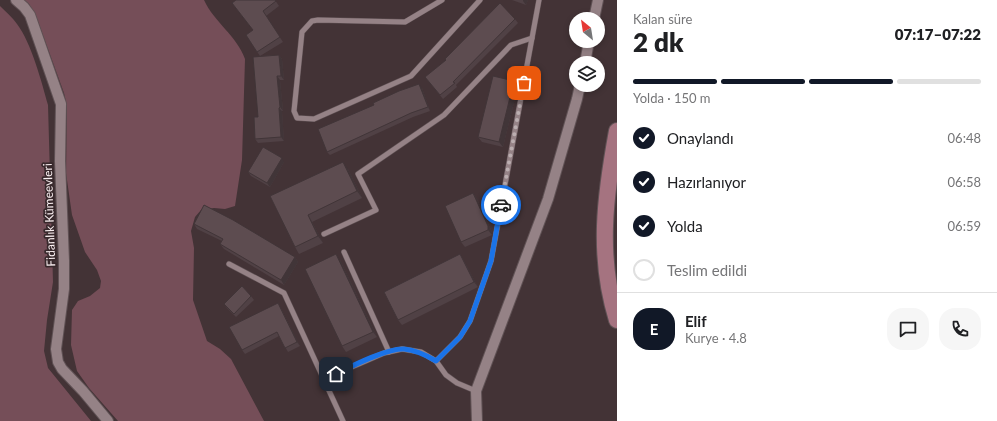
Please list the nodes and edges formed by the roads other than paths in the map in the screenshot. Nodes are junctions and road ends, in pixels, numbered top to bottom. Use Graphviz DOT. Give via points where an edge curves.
graph roads {
  1 [pos="16,0"];
  2 [pos="442,0"];
  3 [pos="480,0"];
  4 [pos="539,0"];
  5 [pos="598,0"];
  6 [pos="595,12"];
  7 [pos="532,38"];
  8 [pos="578,92"];
  9 [pos="617,131"];
  10 [pos="324,234"];
  11 [pos="344,252"];
  12 [pos="229,264"];
  13 [pos="617,320"];
  14 [pos="389,352"];
  15 [pos="436,361"];
  16 [pos="324,379"];
  17 [pos="476,390"];
  18 [pos="108,421"];
  19 [pos="343,421"];
  20 [pos="477,421"];
  1 -- 18 [label="street, Fidanlık Kümeevleri" via="30,14 61,104 64,289 56,349 58,362"];
  2 -- 3 [label="lane" via="405,22 312,21 302,32 294,111 297,118 314,119 410,76"];
  4 -- 7 [label="lane"];
  5 -- 6 [label="street"];
  7 -- 10 [label="lane" via="511,45 444,114 358,174 376,210"];
  7 -- 15 [label="lane" via="491,261 470,321 460,337"];
  8 -- 17 [label="street" via="548,200"];
  9 -- 13 [label="main road" via="608,179 604,229 605,269"];
  11 -- 14 [label="lane"];
  12 -- 16 [label="lane" via="284,293"];
  14 -- 15 [label="lane" via="402,349 421,352"];
  14 -- 16 [label="lane"];
  15 -- 17 [label="lane" via="446,375 457,383"];
  16 -- 19 [label="lane"];
  17 -- 20 [label="street"];
}
